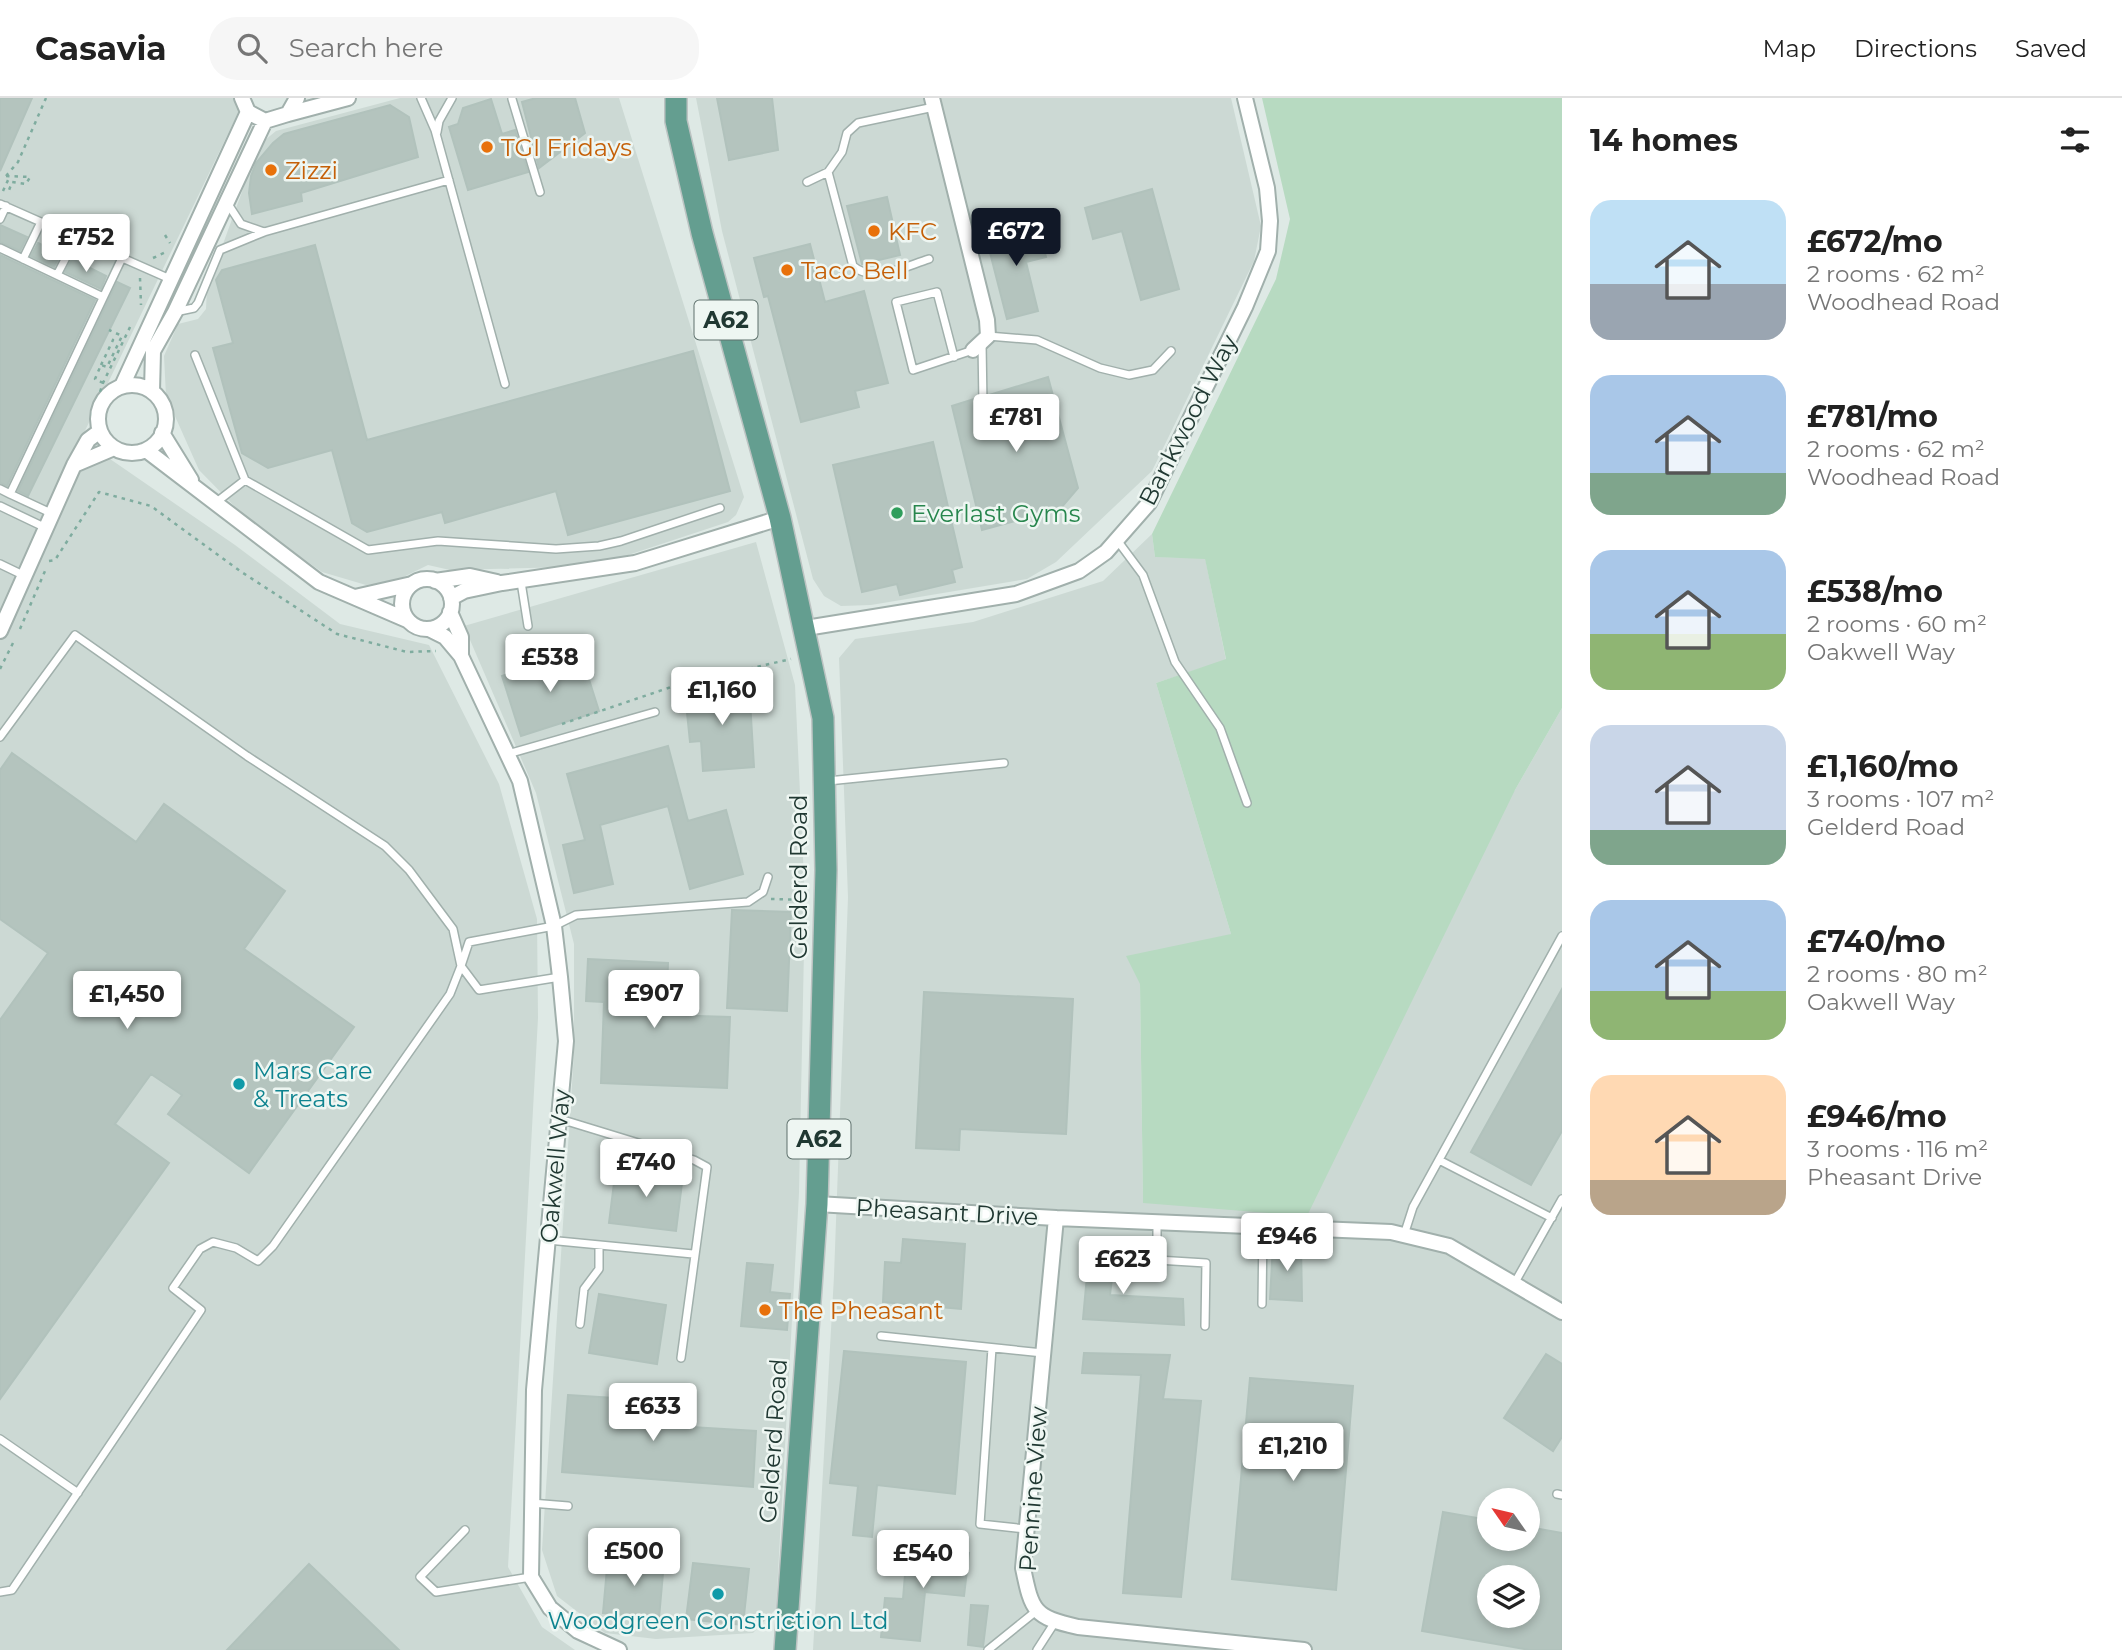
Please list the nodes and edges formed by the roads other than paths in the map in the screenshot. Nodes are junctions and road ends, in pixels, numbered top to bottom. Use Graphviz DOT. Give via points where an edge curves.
graph roads {
  1 [pos="297,98"];
  2 [pos="348,98"];
  3 [pos="421,98"];
  4 [pos="452,98"];
  5 [pos="661,98"];
  6 [pos="677,98"];
  7 [pos="1245,98"];
  8 [pos="512,99"];
  9 [pos="933,102"];
  10 [pos="245,105"];
  11 [pos="288,114"];
  12 [pos="265,121"];
  13 [pos="676,121"];
  14 [pos="436,133"];
  15 [pos="828,172"];
  16 [pos="449,180"];
  17 [pos="807,182"];
  18 [pos="540,192"];
  19 [pos="226,201"];
  20 [pos="3,205"];
  21 [pos="0,219"];
  22 [pos="41,222"];
  23 [pos="264,232"];
  24 [pos="76,237"];
  25 [pos="0,248"];
  26 [pos="202,254"];
  27 [pos="121,258"];
  28 [pos="23,259"];
  29 [pos="929,259"];
  30 [pos="57,275"];
  31 [pos="170,279"];
  32 [pos="103,297"];
  33 [pos="175,312"];
  34 [pos="981,343"];
  35 [pos="1171,351"];
  36 [pos="195,355"];
  37 [pos="954,357"];
  38 [pos="505,384"];
  39 [pos="122,386"];
  40 [pos="152,391"];
  41 [pos="983,405"];
  42 [pos="94,428"];
  43 [pos="162,433"];
  44 [pos="114,448"];
  45 [pos="146,450"];
  46 [pos="74,465"];
  47 [pos="245,480"];
  48 [pos="194,486"];
  49 [pos="0,489"];
  50 [pos="10,494"];
  51 [pos="214,504"];
  52 [pos="0,506"];
  53 [pos="720,508"];
  54 [pos="53,514"];
  55 [pos="780,518"];
  56 [pos="46,528"];
  57 [pos="1117,540"];
  58 [pos="0,564"];
  59 [pos="25,576"];
  60 [pos="435,581"];
  61 [pos="521,582"];
  62 [pos="502,583"];
  63 [pos="412,584"];
  64 [pos="355,597"];
  65 [pos="450,605"];
  66 [pos="407,620"];
  67 [pos="528,625"];
  68 [pos="806,628"];
  69 [pos="429,629"];
  70 [pos="0,631"];
  71 [pos="461,656"];
  72 [pos="655,712"];
  73 [pos="0,737"];
  74 [pos="507,755"];
  75 [pos="1004,763"];
  76 [pos="824,781"];
  77 [pos="1247,803"];
  78 [pos="768,877"];
  79 [pos="554,926"];
  80 [pos="1562,936"];
  81 [pos="461,966"];
  82 [pos="560,977"];
  83 [pos="559,1119"];
  84 [pos="1439,1160"];
  85 [pos="1562,1199"];
  86 [pos="817,1204"];
  87 [pos="1056,1218"];
  88 [pos="1552,1218"];
  89 [pos="1157,1222"];
  90 [pos="1264,1227"];
  91 [pos="1404,1235"];
  92 [pos="548,1240"];
  93 [pos="599,1246"];
  94 [pos="693,1254"];
  95 [pos="1514,1284"];
  96 [pos="1262,1304"];
  97 [pos="1562,1312"];
  98 [pos="580,1324"];
  99 [pos="1205,1326"];
  100 [pos="881,1336"];
  101 [pos="992,1348"];
  102 [pos="1043,1353"];
  103 [pos="681,1358"];
  104 [pos="0,1438"];
  105 [pos="78,1493"];
  106 [pos="531,1502"];
  107 [pos="568,1506"];
  108 [pos="1027,1529"];
  109 [pos="465,1530"];
  110 [pos="531,1577"];
  111 [pos="0,1592"];
  112 [pos="1035,1612"];
  113 [pos="1055,1622"];
  114 [pos="1258,1648"];
  115 [pos="618,1650"];
  116 [pos="785,1650"];
  117 [pos="988,1650"];
  118 [pos="1037,1650"];
  119 [pos="1304,1650"];
  1 -- 11 [label="street"];
  2 -- 11 [label="street"];
  3 -- 14 [label="lane"];
  4 -- 14 [label="lane"];
  5 -- 13 [label="main road, Gelderd Road / A62"];
  6 -- 13 [label="main road, Gelderd Road / A62"];
  7 -- 57 [label="street, Bankwood Way" via="1267,188 1268,251 1149,503"];
  8 -- 18 [label="lane"];
  9 -- 15 [label="lane" via="858,124 847,133 842,152"];
  9 -- 34 [label="street" via="987,320"];
  10 -- 12 [label="street"];
  10 -- 31 [label="street"];
  11 -- 12 [label="street"];
  12 -- 19 [label="street"];
  13 -- 55 [label="main road, Gelderd Road / A62"];
  14 -- 16 [label="lane"];
  15 -- 17 [label="lane"];
  15 -- 29 [label="lane" via="853,266 861,273 879,275"];
  16 -- 23 [label="lane"];
  16 -- 38 [label="lane"];
  19 -- 23 [label="lane" via="241,224"];
  19 -- 26 [label="street"];
  20 -- 21 [label="lane"];
  20 -- 22 [label="lane"];
  22 -- 24 [label="lane"];
  22 -- 28 [label="lane"];
  23 -- 33 [label="lane" via="220,250 194,309"];
  24 -- 27 [label="lane"];
  24 -- 30 [label="lane"];
  25 -- 28 [label="lane"];
  26 -- 31 [label="street" via="176,281"];
  26 -- 33 [label="street"];
  27 -- 31 [label="lane"];
  27 -- 32 [label="lane"];
  28 -- 30 [label="lane"];
  30 -- 32 [label="lane"];
  31 -- 39 [label="street"];
  32 -- 50 [label="lane"];
  33 -- 40 [label="street" via="153,351"];
  34 -- 35 [label="lane" via="1037,340 1100,368 1129,375 1153,370"];
  34 -- 37 [label="lane"];
  34 -- 41 [label="lane"];
  36 -- 47 [label="lane"];
  37 -- 37 [label="lane" via="914,370 897,302 937,292"];
  39 -- 40 [label="street"];
  39 -- 42 [label="street" via="104,399"];
  40 -- 43 [label="street" via="165,410"];
  42 -- 44 [label="street"];
  42 -- 46 [label="street"];
  43 -- 45 [label="street"];
  43 -- 48 [label="street"];
  44 -- 45 [label="street" via="135,453"];
  44 -- 46 [label="street"];
  45 -- 48 [label="street"];
  46 -- 54 [label="street"];
  47 -- 51 [label="lane"];
  47 -- 53 [label="lane" via="368,550 438,541 556,549 599,545"];
  48 -- 51 [label="street"];
  49 -- 50 [label="lane"];
  50 -- 54 [label="lane"];
  51 -- 64 [label="street" via="319,582"];
  52 -- 56 [label="lane"];
  54 -- 56 [label="street"];
  55 -- 61 [label="street" via="635,563"];
  55 -- 68 [label="main road, Gelderd Road / A62"];
  56 -- 59 [label="street"];
  57 -- 68 [label="street, Bankwood Way" via="1079,571 1016,594"];
  57 -- 77 [label="lane" via="1143,575 1175,662 1220,728"];
  58 -- 59 [label="lane"];
  59 -- 70 [label="street"];
  60 -- 62 [label="street" via="470,576"];
  60 -- 63 [label="street"];
  60 -- 65 [label="street" via="447,591"];
  61 -- 62 [label="street"];
  61 -- 67 [label="lane"];
  62 -- 65 [label="street" via="464,592"];
  63 -- 64 [label="street"];
  63 -- 66 [label="street" via="403,597"];
  64 -- 66 [label="street"];
  65 -- 69 [label="street" via="442,623"];
  65 -- 71 [label="street, Oakwell Way" via="461,637"];
  66 -- 69 [label="street"];
  68 -- 76 [label="main road, Gelderd Road / A62" via="823,718"];
  69 -- 71 [label="street, Oakwell Way" via="448,640"];
  71 -- 74 [label="street, Oakwell Way"];
  72 -- 74 [label="lane"];
  73 -- 81 [label="lane" via="75,635 385,846 453,929"];
  74 -- 79 [label="street, Oakwell Way" via="520,781"];
  75 -- 76 [label="lane"];
  76 -- 86 [label="main road, Gelderd Road / A62"];
  78 -- 79 [label="lane" via="763,892 748,902 576,915"];
  79 -- 81 [label="lane" via="469,942"];
  79 -- 82 [label="street, Oakwell Way"];
  80 -- 84 [label="lane"];
  81 -- 82 [label="lane" via="478,990"];
  81 -- 105 [label="lane" via="450,994 274,1246 258,1261 214,1242 200,1249 173,1289 201,1310"];
  82 -- 83 [label="street, Oakwell Way" via="566,1041"];
  83 -- 92 [label="street, Oakwell Way"];
  83 -- 94 [label="lane" via="708,1167"];
  84 -- 88 [label="lane"];
  84 -- 91 [label="lane" via="1413,1207"];
  85 -- 88 [label="lane"];
  86 -- 87 [label="street, Pheasant Drive"];
  86 -- 116 [label="main road, Gelderd Road / A62"];
  87 -- 89 [label="street, Pheasant Drive"];
  87 -- 102 [label="street, Pennine View"];
  88 -- 95 [label="lane"];
  89 -- 90 [label="street, Pheasant Drive"];
  89 -- 99 [label="lane" via="1157,1260 1206,1263"];
  90 -- 91 [label="street, Pheasant Drive"];
  90 -- 96 [label="lane"];
  91 -- 95 [label="street, Pheasant Drive" via="1449,1246"];
  92 -- 93 [label="lane"];
  92 -- 106 [label="street, Oakwell Way" via="534,1390"];
  93 -- 94 [label="lane"];
  93 -- 98 [label="lane" via="599,1269 584,1289"];
  94 -- 103 [label="lane"];
  95 -- 97 [label="street, Pheasant Drive"];
  100 -- 101 [label="lane"];
  101 -- 102 [label="lane"];
  101 -- 108 [label="lane" via="980,1524"];
  102 -- 108 [label="street, Pennine View"];
  104 -- 105 [label="lane"];
  105 -- 111 [label="lane" via="12,1590"];
  106 -- 107 [label="lane"];
  106 -- 110 [label="street, Oakwell Way"];
  108 -- 112 [label="street, Pennine View" via="1023,1568"];
  109 -- 110 [label="lane" via="420,1577 436,1592"];
  110 -- 115 [label="street" via="550,1608 579,1631"];
  112 -- 113 [label="street"];
  112 -- 117 [label="lane"];
  113 -- 114 [label="street"];
  113 -- 118 [label="lane"];
  114 -- 119 [label="street"];
}
